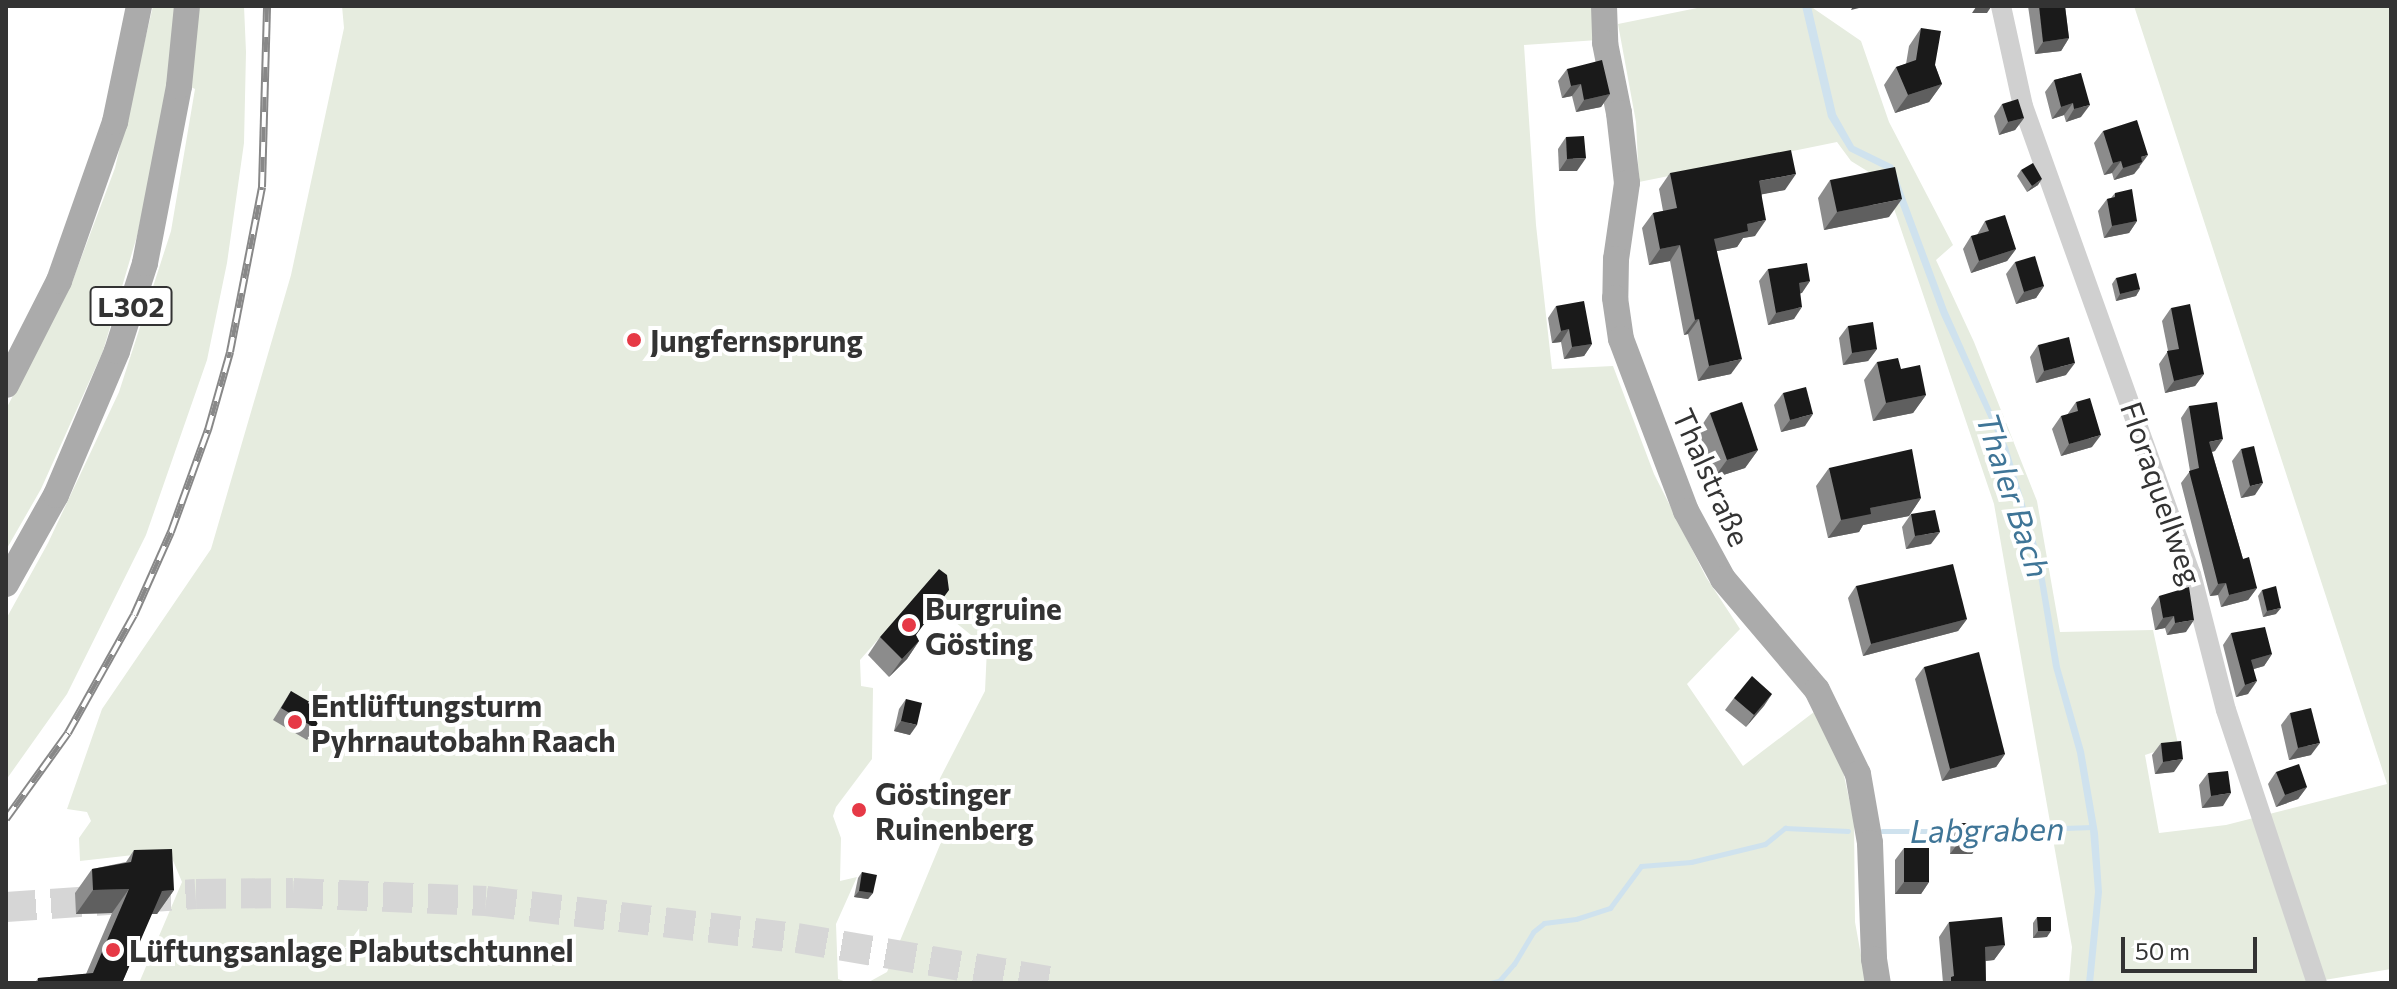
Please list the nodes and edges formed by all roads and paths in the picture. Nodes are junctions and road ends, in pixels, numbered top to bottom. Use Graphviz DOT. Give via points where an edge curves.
graph roads {
  1 [pos="139,6"];
  2 [pos="187,6"];
  3 [pos="1604,6"];
  4 [pos="2001,6"];
  5 [pos="6,385"];
  6 [pos="6,584"];
  7 [pos="1878,983"];
  8 [pos="2317,983"];
  1 -- 5 [label="main road, L302" via="115,122 59,281"];
  2 -- 6 [label="main road, L302" via="179,86 145,263 117,351 56,495"];
  3 -- 7 [label="main road, Thalstraße" via="1627,183 1616,259 1621,339 1686,511 1723,579 1817,690 1858,774 1870,843"];
  4 -- 8 [label="street, Floraquellweg" via="2023,106 2191,574 2226,710"];
}
